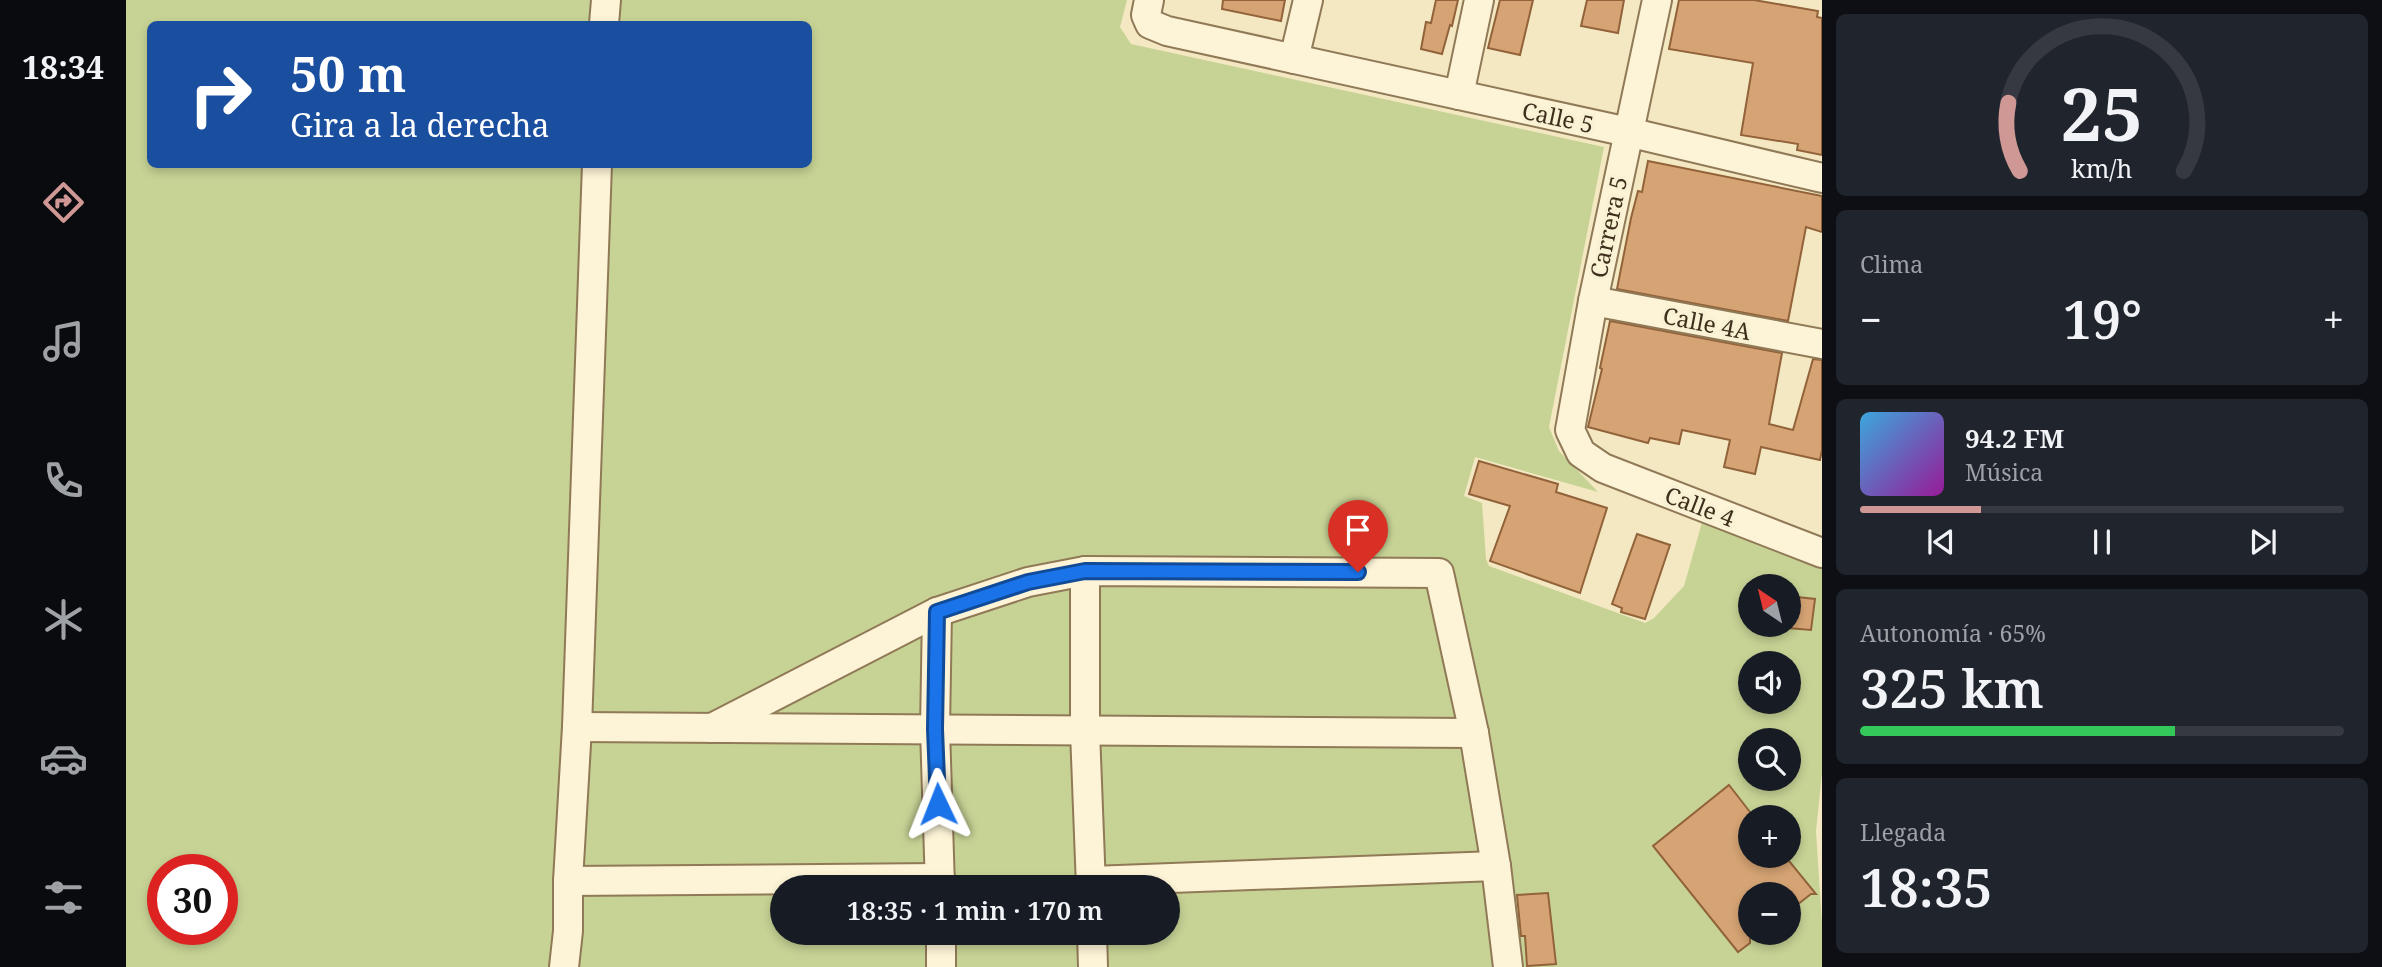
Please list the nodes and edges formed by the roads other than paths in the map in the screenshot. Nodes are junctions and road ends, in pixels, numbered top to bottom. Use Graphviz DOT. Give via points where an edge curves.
graph roads {
  1 [pos="606,0"];
  2 [pos="1149,0"];
  3 [pos="1308,0"];
  4 [pos="1479,0"];
  5 [pos="1657,0"];
  6 [pos="604,21"];
  7 [pos="1294,59"];
  8 [pos="1459,95"];
  9 [pos="1628,132"];
  10 [pos="597,168"];
  11 [pos="1822,178"];
  12 [pos="1593,301"];
  13 [pos="1822,344"];
  14 [pos="1581,453"];
  15 [pos="1822,552"];
  16 [pos="1085,571"];
  17 [pos="937,612"];
  18 [pos="577,727"];
  19 [pos="712,728"];
  20 [pos="935,729"];
  21 [pos="1085,731"];
  22 [pos="1474,733"];
  23 [pos="1496,866"];
  24 [pos="940,875"];
  25 [pos="1091,875"];
  26 [pos="1180,880"];
  27 [pos="568,881"];
  28 [pos="770,882"];
  29 [pos="941,945"];
  30 [pos="1092,945"];
  31 [pos="564,967"];
  32 [pos="941,967"];
  33 [pos="1093,967"];
  34 [pos="1508,967"];
  1 -- 6 [label="street"];
  2 -- 7 [label="street, Calle 5" via="1146,15 1150,24 1167,31"];
  3 -- 7 [label="street"];
  4 -- 8 [label="street"];
  5 -- 9 [label="street, Carrera 5"];
  7 -- 8 [label="street, Calle 5"];
  8 -- 9 [label="street, Calle 5"];
  9 -- 11 [label="street, Calle 5"];
  9 -- 12 [label="street, Carrera 5"];
  10 -- 18 [label="street"];
  12 -- 13 [label="street, Calle 4A"];
  12 -- 14 [label="street, Carrera 5" via="1570,430"];
  14 -- 15 [label="street, Calle 4" via="1603,468"];
  16 -- 17 [label="street" via="1028,582"];
  16 -- 21 [label="street"];
  16 -- 22 [label="street" via="1440,573"];
  17 -- 19 [label="street"];
  17 -- 20 [label="street"];
  18 -- 19 [label="street"];
  18 -- 27 [label="street"];
  19 -- 20 [label="street"];
  20 -- 21 [label="street"];
  20 -- 24 [label="street"];
  21 -- 22 [label="street"];
  21 -- 25 [label="street"];
  22 -- 23 [label="street"];
  23 -- 26 [label="street"];
  23 -- 34 [label="street"];
  27 -- 28 [label="street"];
  27 -- 31 [label="street"];
  29 -- 32 [label="street"];
  30 -- 33 [label="street"];
}
